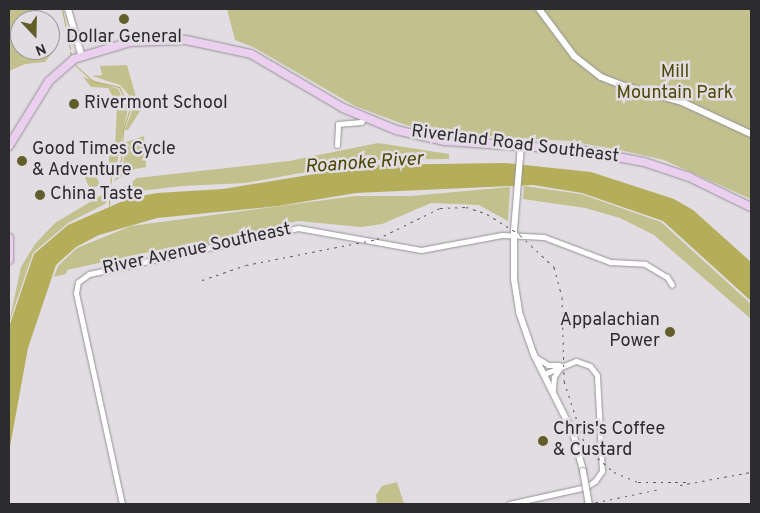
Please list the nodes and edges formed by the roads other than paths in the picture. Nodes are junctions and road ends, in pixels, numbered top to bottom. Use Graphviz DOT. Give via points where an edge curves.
graph roads {
  1 [pos="68,9"];
  2 [pos="539,9"];
  3 [pos="82,54"];
  4 [pos="364,118"];
  5 [pos="16,132"];
  6 [pos="751,134"];
  7 [pos="9,140"];
  8 [pos="337,145"];
  9 [pos="521,145"];
  10 [pos="9,146"];
  11 [pos="751,207"];
  12 [pos="514,235"];
  13 [pos="9,238"];
  14 [pos="9,248"];
  15 [pos="9,260"];
  16 [pos="672,285"];
  17 [pos="534,355"];
  18 [pos="562,365"];
  19 [pos="543,374"];
  20 [pos="555,398"];
  21 [pos="122,504"];
  22 [pos="509,504"];
  23 [pos="590,504"];
  1 -- 3 [label="street"];
  2 -- 6 [label="street" via="574,56 601,77 682,102"];
  3 -- 4 [label="main road, Riverland Road Southeast" via="150,39 220,45 264,60"];
  3 -- 5 [label="main road, Riverland Road Southeast" via="49,81"];
  4 -- 8 [label="street" via="361,122 338,124"];
  4 -- 9 [label="main road, Riverland Road Southeast" via="431,139"];
  5 -- 7 [label="main road"];
  5 -- 10 [label="main road, Riverland Road Southeast"];
  9 -- 11 [label="main road, Riverland Road Southeast" via="580,150 652,164 689,177"];
  9 -- 12 [label="street"];
  12 -- 16 [label="street, River Avenue Southeast" via="556,240 610,262 645,264 667,276"];
  12 -- 17 [label="street" via="515,293 522,326"];
  12 -- 21 [label="street, River Avenue Southeast" via="421,250 291,228 88,274 78,282 76,293"];
  13 -- 14 [label="main road"];
  14 -- 15 [label="main road"];
  17 -- 18 [label="street" via="542,362"];
  17 -- 19 [label="street"];
  18 -- 19 [label="street"];
  18 -- 20 [label="street" via="552,384"];
  18 -- 22 [label="street" via="582,362 597,375 602,470 595,481 586,486"];
  19 -- 20 [label="street"];
  20 -- 23 [label="street, bridge" via="573,433"];
}
